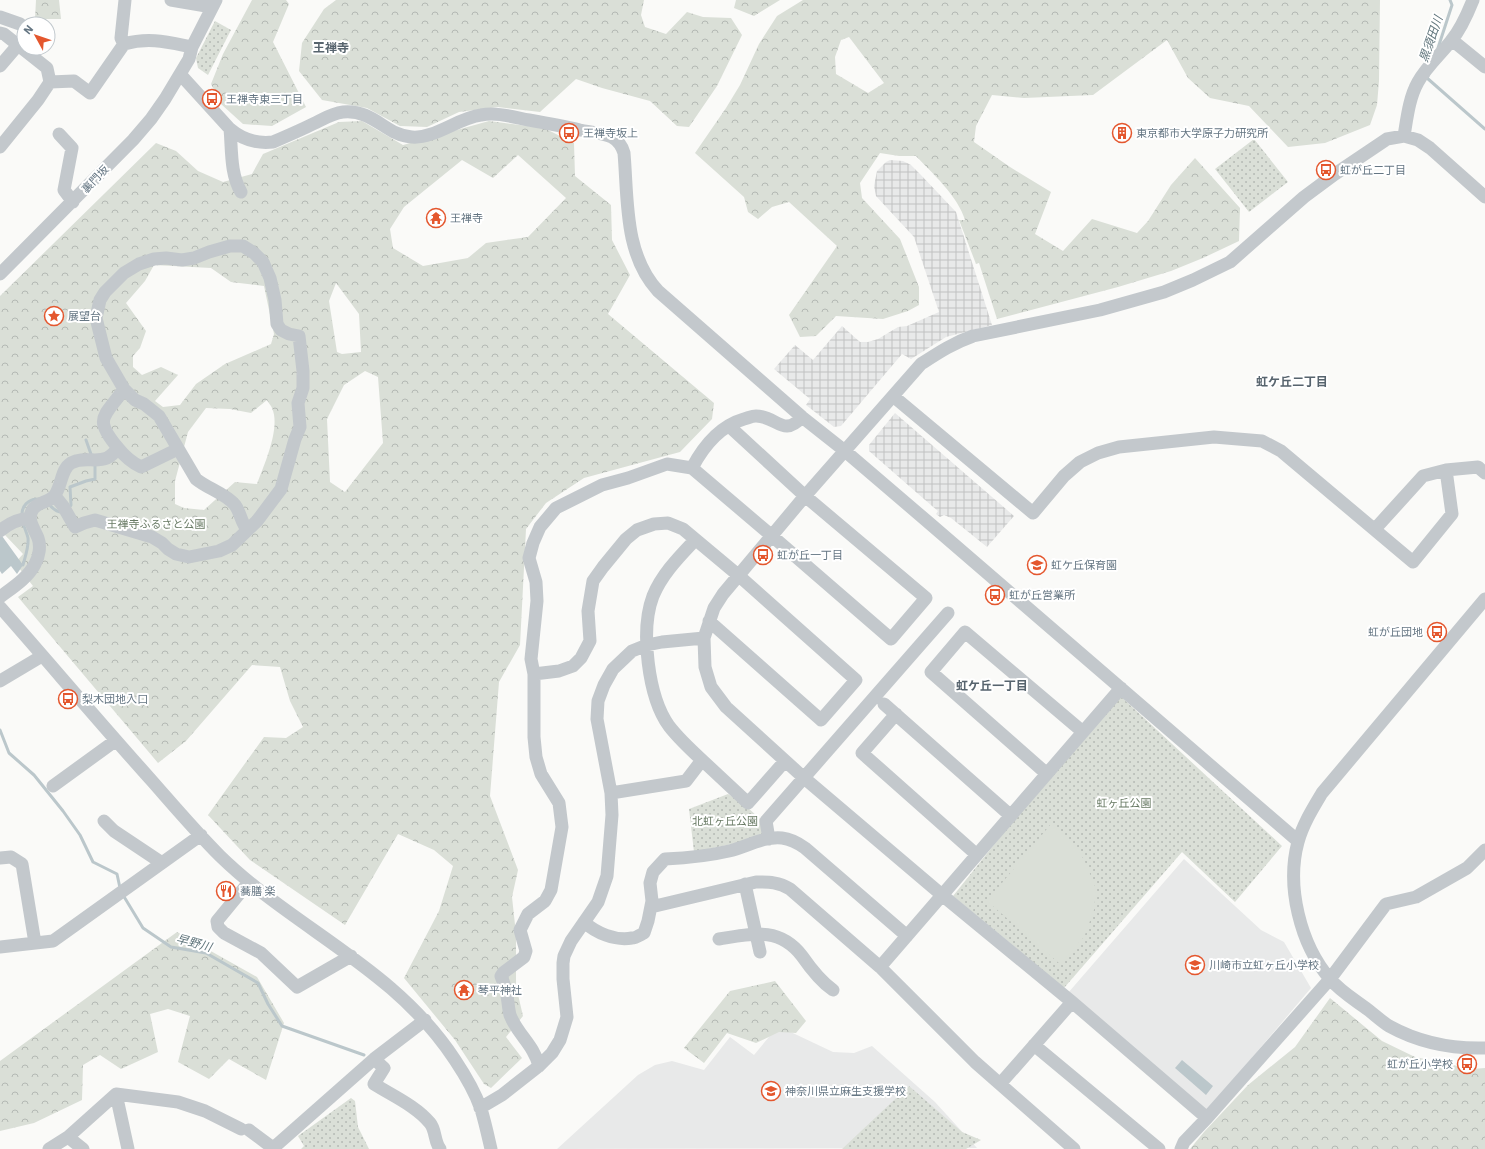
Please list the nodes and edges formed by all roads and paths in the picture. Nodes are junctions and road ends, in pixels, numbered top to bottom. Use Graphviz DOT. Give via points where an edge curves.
graph roads {
  1 [pos="125,0"];
  2 [pos="172,0"];
  3 [pos="1473,0"];
  4 [pos="214,4"];
  5 [pos="0,18"];
  6 [pos="16,23"];
  7 [pos="0,33"];
  8 [pos="1452,40"];
  9 [pos="16,43"];
  10 [pos="124,44"];
  11 [pos="16,47"];
  12 [pos="192,47"];
  13 [pos="32,56"];
  14 [pos="0,66"];
  15 [pos="1485,67"];
  16 [pos="180,74"];
  17 [pos="50,82"];
  18 [pos="230,128"];
  19 [pos="59,134"];
  20 [pos="1404,136"];
  21 [pos="0,147"];
  22 [pos="241,192"];
  23 [pos="1485,197"];
  24 [pos="73,202"];
  25 [pos="0,274"];
  26 [pos="124,388"];
  27 [pos="893,396"];
  28 [pos="802,418"];
  29 [pos="728,426"];
  30 [pos="118,448"];
  31 [pos="178,449"];
  32 [pos="845,451"];
  33 [pos="692,468"];
  34 [pos="1483,468"];
  35 [pos="1446,470"];
  36 [pos="805,496"];
  37 [pos="49,499"];
  38 [pos="25,519"];
  39 [pos="1375,529"];
  40 [pos="248,530"];
  41 [pos="0,531"];
  42 [pos="772,536"];
  43 [pos="695,540"];
  44 [pos="738,575"];
  45 [pos="0,597"];
  46 [pos="1485,600"];
  47 [pos="0,607"];
  48 [pos="948,612"];
  49 [pos="709,621"];
  50 [pos="704,638"];
  51 [pos="647,645"];
  52 [pos="42,656"];
  53 [pos="534,674"];
  54 [pos="0,681"];
  55 [pos="1121,688"];
  56 [pos="884,704"];
  57 [pos="896,714"];
  58 [pos="1083,732"];
  59 [pos="115,741"];
  60 [pos="702,760"];
  61 [pos="785,761"];
  62 [pos="1047,774"];
  63 [pos="803,777"];
  64 [pos="53,786"];
  65 [pos="611,793"];
  66 [pos="1010,816"];
  67 [pos="104,821"];
  68 [pos="201,836"];
  69 [pos="769,839"];
  70 [pos="1298,841"];
  71 [pos="1485,850"];
  72 [pos="977,855"];
  73 [pos="0,858"];
  74 [pos="162,863"];
  75 [pos="249,882"];
  76 [pos="745,884"];
  77 [pos="942,895"];
  78 [pos="651,907"];
  79 [pos="584,922"];
  80 [pos="756,933"];
  81 [pos="907,936"];
  82 [pos="719,939"];
  83 [pos="35,943"];
  84 [pos="0,947"];
  85 [pos="760,952"];
  86 [pos="351,956"];
  87 [pos="880,967"];
  88 [pos="1330,979"];
  89 [pos="833,990"];
  90 [pos="1072,1002"];
  91 [pos="425,1020"];
  92 [pos="1034,1046"];
  93 [pos="1485,1048"];
  94 [pos="374,1059"];
  95 [pos="539,1066"];
  96 [pos="1000,1084"];
  97 [pos="116,1094"];
  98 [pos="480,1108"];
  99 [pos="1207,1118"];
  100 [pos="68,1137"];
  101 [pos="1071,1148"];
  102 [pos="49,1149"];
  103 [pos="83,1149"];
  104 [pos="128,1149"];
  105 [pos="272,1149"];
  106 [pos="440,1149"];
  107 [pos="490,1149"];
  108 [pos="1159,1149"];
  109 [pos="1181,1149"];
  1 -- 10 [label="street" via="121,38"];
  2 -- 4 [label="street"];
  3 -- 8 [label="street" via="1466,18"];
  4 -- 12 [label="street, 裏門坂"];
  5 -- 6 [label="street"];
  7 -- 9 [label="street"];
  8 -- 15 [label="street"];
  8 -- 20 [label="street" via="1427,68 1418,83 1412,96"];
  10 -- 12 [label="street" via="161,40"];
  10 -- 17 [label="street" via="90,92 74,81"];
  11 -- 14 [label="street"];
  12 -- 16 [label="street, 裏門坂" via="189,60"];
  13 -- 17 [label="street" via="47,68"];
  16 -- 18 [label="street"];
  16 -- 24 [label="street, 裏門坂" via="151,119"];
  17 -- 21 [label="street"];
  18 -- 22 [label="street" via="232,165"];
  18 -- 28 [label="street" via="245,140 273,142 331,115 353,112 375,119 401,136 413,138 423,137 470,117 495,114 611,136 623,147 632,242 646,276 658,291"];
  19 -- 24 [label="street" via="72,148 64,190"];
  20 -- 23 [label="street" via="1418,140 1430,148"];
  20 -- 27 [label="street" via="1387,139 1335,174 1304,197 1230,262 1164,292 1100,310 958,341 921,364"];
  24 -- 25 [label="street, 裏門坂"];
  26 -- 30 [label="street" via="106,411 104,420 104,429"];
  26 -- 31 [label="street" via="135,400 159,416"];
  26 -- 40 [label="street" via="106,358 96,318 100,300 112,283 124,272 154,259 194,258 230,246 243,246 254,253 270,278 277,324 281,330 299,336 303,388 298,403 300,427 282,489"];
  27 -- 32 [label="street"];
  27 -- 39 [label="street" via="1033,513 1064,476 1080,462 1098,452 1119,447 1214,437 1262,441 1281,451"];
  28 -- 29 [label="street" via="795,425 786,427 755,416 738,420"];
  28 -- 32 [label="street"];
  29 -- 33 [label="street" via="704,448"];
  29 -- 36 [label="street"];
  30 -- 31 [label="street" via="132,463 141,467"];
  30 -- 37 [label="street" via="107,458 79,460 69,464"];
  31 -- 40 [label="street" via="196,479 228,497 236,506 244,527"];
  32 -- 36 [label="street"];
  32 -- 55 [label="street"];
  33 -- 42 [label="street"];
  33 -- 53 [label="street" via="667,464 602,485 556,508 546,519 533,543 530,558 536,582 537,601 531,659"];
  34 -- 35 [label="street"];
  35 -- 39 [label="street" via="1423,476"];
  35 -- 39 [label="street" via="1452,514 1413,562"];
  36 -- 42 [label="street"];
  36 -- 42 [label="street" via="926,598 891,639"];
  37 -- 38 [label="street" via="33,509"];
  37 -- 40 [label="street" via="63,506 75,528 95,520 152,537 176,554 189,557 219,551 232,545"];
  38 -- 41 [label="street" via="8,524"];
  38 -- 45 [label="street" via="30,522 38,538 39,547 35,564 29,573"];
  42 -- 44 [label="street"];
  43 -- 44 [label="street"];
  43 -- 51 [label="street" via="663,577 653,597"];
  43 -- 53 [label="street" via="683,529 668,523 654,524 637,530 626,539 593,581 588,611 590,641 581,658 573,666 559,671"];
  44 -- 49 [label="street" via="714,608"];
  44 -- 49 [label="street" via="856,680 821,720"];
  46 -- 70 [label="street" via="1322,793"];
  47 -- 52 [label="street"];
  48 -- 63 [label="street"];
  49 -- 50 [label="street"];
  50 -- 51 [label="street"];
  50 -- 61 [label="street" via="705,667 711,687 726,708"];
  51 -- 60 [label="street" via="651,682 668,724"];
  51 -- 65 [label="street" via="632,651 612,669 598,701 597,719"];
  52 -- 54 [label="street"];
  52 -- 59 [label="street"];
  53 -- 95 [label="street" via="536,757 541,774 559,803 562,827 551,890 545,901 528,914 520,930 526,951 524,958 501,976 510,1015 529,1043"];
  55 -- 58 [label="street"];
  55 -- 70 [label="street"];
  56 -- 57 [label="street"];
  57 -- 66 [label="street"];
  57 -- 72 [label="street" via="862,753"];
  58 -- 62 [label="street"];
  58 -- 62 [label="street" via="965,632 931,672"];
  59 -- 64 [label="street"];
  59 -- 68 [label="street"];
  60 -- 61 [label="street" via="748,803"];
  60 -- 65 [label="street" via="686,781"];
  61 -- 63 [label="street"];
  62 -- 66 [label="street"];
  63 -- 69 [label="street" via="766,821"];
  63 -- 77 [label="street"];
  65 -- 79 [label="street" via="612,815 607,876 598,902"];
  66 -- 72 [label="street"];
  67 -- 74 [label="street" via="114,831"];
  68 -- 74 [label="street"];
  68 -- 75 [label="street"];
  69 -- 78 [label="street" via="728,851 665,859 654,872 650,883"];
  69 -- 81 [label="street" via="788,839 805,848"];
  70 -- 88 [label="street" via="1294,867 1295,899 1309,948"];
  71 -- 88 [label="street" via="1467,868 1416,897 1386,904"];
  72 -- 77 [label="street"];
  73 -- 83 [label="street" via="11,857 22,864"];
  74 -- 83 [label="street" via="53,941"];
  75 -- 86 [label="street"];
  75 -- 86 [label="street" via="217,921 218,927 224,933 261,953 297,987"];
  76 -- 78 [label="street"];
  76 -- 80 [label="street"];
  76 -- 87 [label="street" via="768,882 781,884 790,889"];
  77 -- 81 [label="street"];
  77 -- 90 [label="street"];
  78 -- 79 [label="street" via="644,933 632,938 608,936 590,928"];
  79 -- 95 [label="street" via="564,956 563,979 567,1017 560,1040"];
  80 -- 82 [label="street"];
  80 -- 85 [label="street"];
  80 -- 89 [label="street" via="775,936 791,946 822,982"];
  81 -- 87 [label="street"];
  83 -- 84 [label="street"];
  86 -- 91 [label="street" via="408,1002"];
  87 -- 96 [label="street"];
  88 -- 93 [label="street" via="1387,1025 1403,1033 1435,1044"];
  88 -- 99 [label="street"];
  90 -- 92 [label="street"];
  90 -- 99 [label="street"];
  91 -- 94 [label="street"];
  91 -- 98 [label="street" via="463,1072"];
  92 -- 96 [label="street"];
  92 -- 108 [label="street"];
  94 -- 105 [label="street"];
  94 -- 106 [label="street" via="384,1068 374,1084 419,1112 432,1125 436,1144"];
  95 -- 98 [label="street" via="502,1095"];
  96 -- 101 [label="street"];
  97 -- 100 [label="street"];
  97 -- 104 [label="street"];
  97 -- 105 [label="street" via="178,1102 205,1111 245,1130"];
  98 -- 107 [label="street"];
  99 -- 109 [label="street" via="1184,1142"];
  100 -- 102 [label="street"];
  100 -- 103 [label="street"];
}
